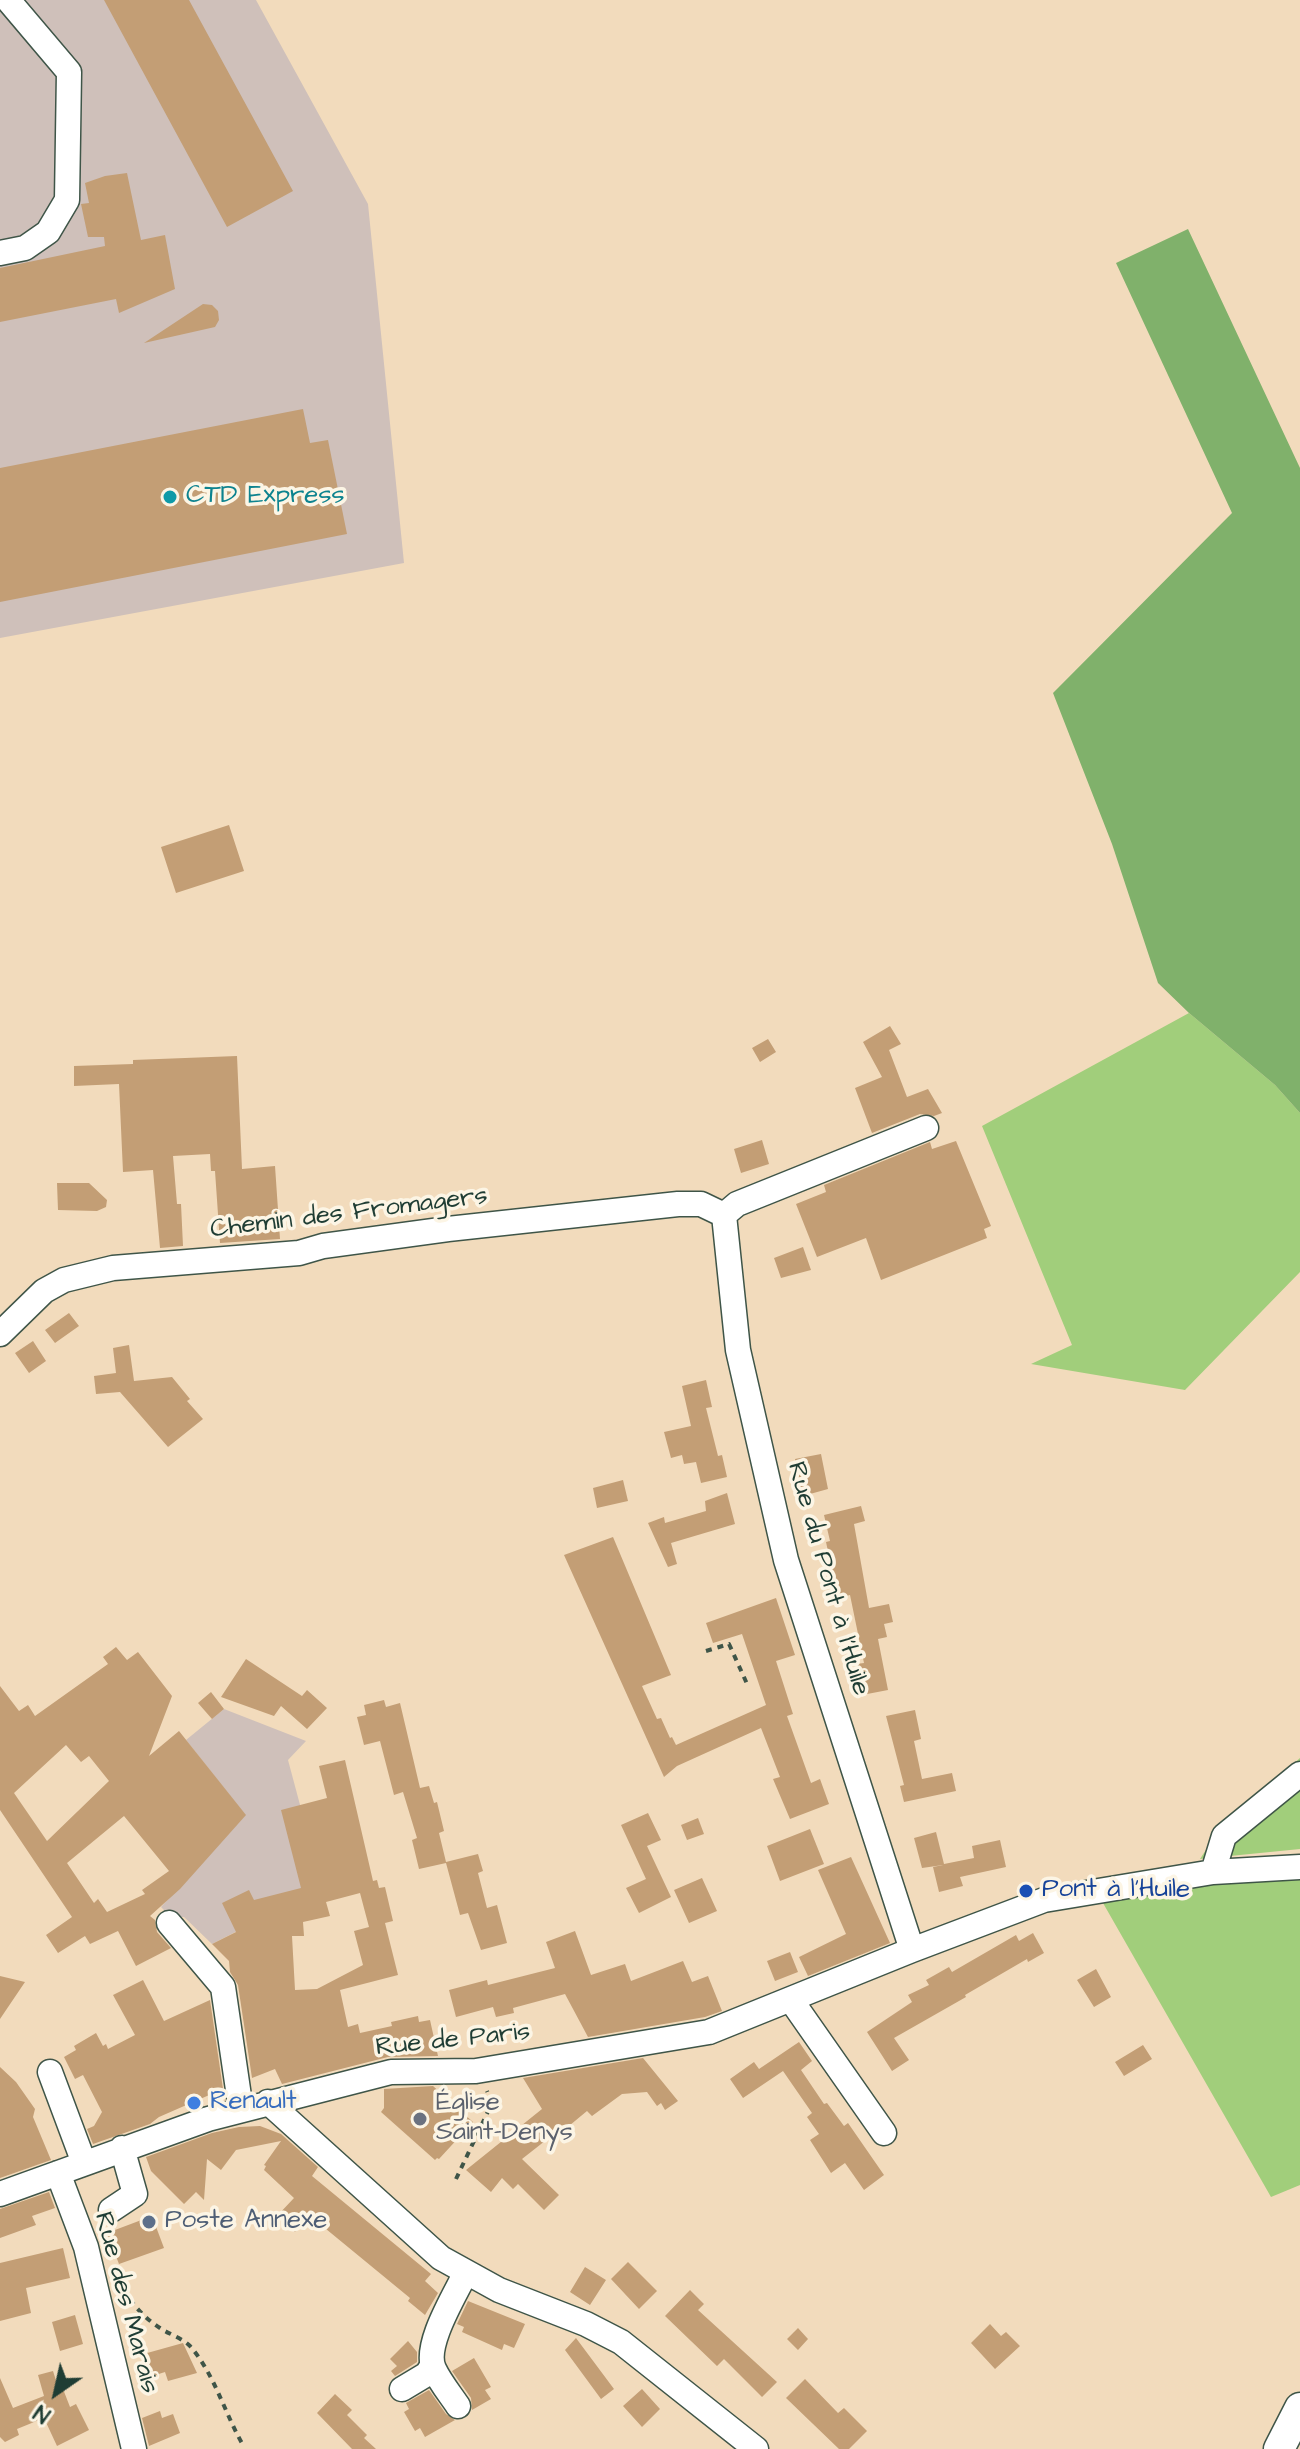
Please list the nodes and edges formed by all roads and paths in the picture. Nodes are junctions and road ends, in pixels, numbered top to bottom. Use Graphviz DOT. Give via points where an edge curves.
graph roads {
  1 [pos="8,0"];
  2 [pos="0,253"];
  3 [pos="926,1128"];
  4 [pos="724,1215"];
  5 [pos="0,1334"];
  6 [pos="706,1651"];
  7 [pos="748,1686"];
  8 [pos="1300,1774"];
  9 [pos="1300,1867"];
  10 [pos="1213,1872"];
  11 [pos="169,1923"];
  12 [pos="912,1950"];
  13 [pos="791,2000"];
  14 [pos="476,2071"];
  15 [pos="50,2072"];
  16 [pos="268,2102"];
  17 [pos="241,2110"];
  18 [pos="884,2133"];
  19 [pos="122,2148"];
  20 [pos="84,2163"];
  21 [pos="58,2173"];
  22 [pos="456,2179"];
  23 [pos="0,2194"];
  24 [pos="111,2210"];
  25 [pos="112,2258"];
  26 [pos="465,2274"];
  27 [pos="432,2366"];
  28 [pos="402,2389"];
  29 [pos="458,2406"];
  30 [pos="1300,2408"];
  31 [pos="243,2445"];
  32 [pos="121,2448"];
  33 [pos="756,2449"];
  34 [pos="1279,2449"];
  1 -- 2 [label="street" via="69,72 67,200 48,232 25,248"];
  3 -- 4 [label="street" via="737,1204"];
  4 -- 5 [label="street, Chemin des Fromagers" via="701,1204 663,1205 432,1231 299,1253 113,1268 64,1280 44,1291"];
  4 -- 12 [label="street, Rue du Pont à l'Huile" via="738,1350 786,1560"];
  6 -- 7 [label="path" via="729,1644"];
  8 -- 10 [label="street" via="1224,1836"];
  9 -- 10 [label="street, Rue de Paris"];
  10 -- 12 [label="street, Rue de Paris" via="1044,1900"];
  11 -- 17 [label="street" via="223,1987"];
  12 -- 13 [label="street, Rue de Paris"];
  13 -- 14 [label="street, Rue de Paris" via="709,2032"];
  13 -- 18 [label="street"];
  14 -- 16 [label="street, Rue de Paris" via="391,2072"];
  14 -- 22 [label="path" via="492,2103"];
  15 -- 20 [label="street"];
  16 -- 17 [label="street, Rue de Paris"];
  16 -- 26 [label="street"];
  17 -- 19 [label="street, Rue de Paris"];
  19 -- 20 [label="street, Rue de Paris"];
  19 -- 24 [label="street" via="135,2194"];
  20 -- 21 [label="street, Rue de Paris"];
  21 -- 23 [label="street, Rue de Paris"];
  21 -- 32 [label="street, Rue des Marais" via="86,2247"];
  25 -- 31 [label="path" via="141,2316 187,2343 203,2364"];
  26 -- 27 [label="street" via="441,2322"];
  26 -- 33 [label="street" via="621,2342"];
  27 -- 28 [label="street"];
  27 -- 29 [label="street"];
  30 -- 34 [label="main road"];
}
